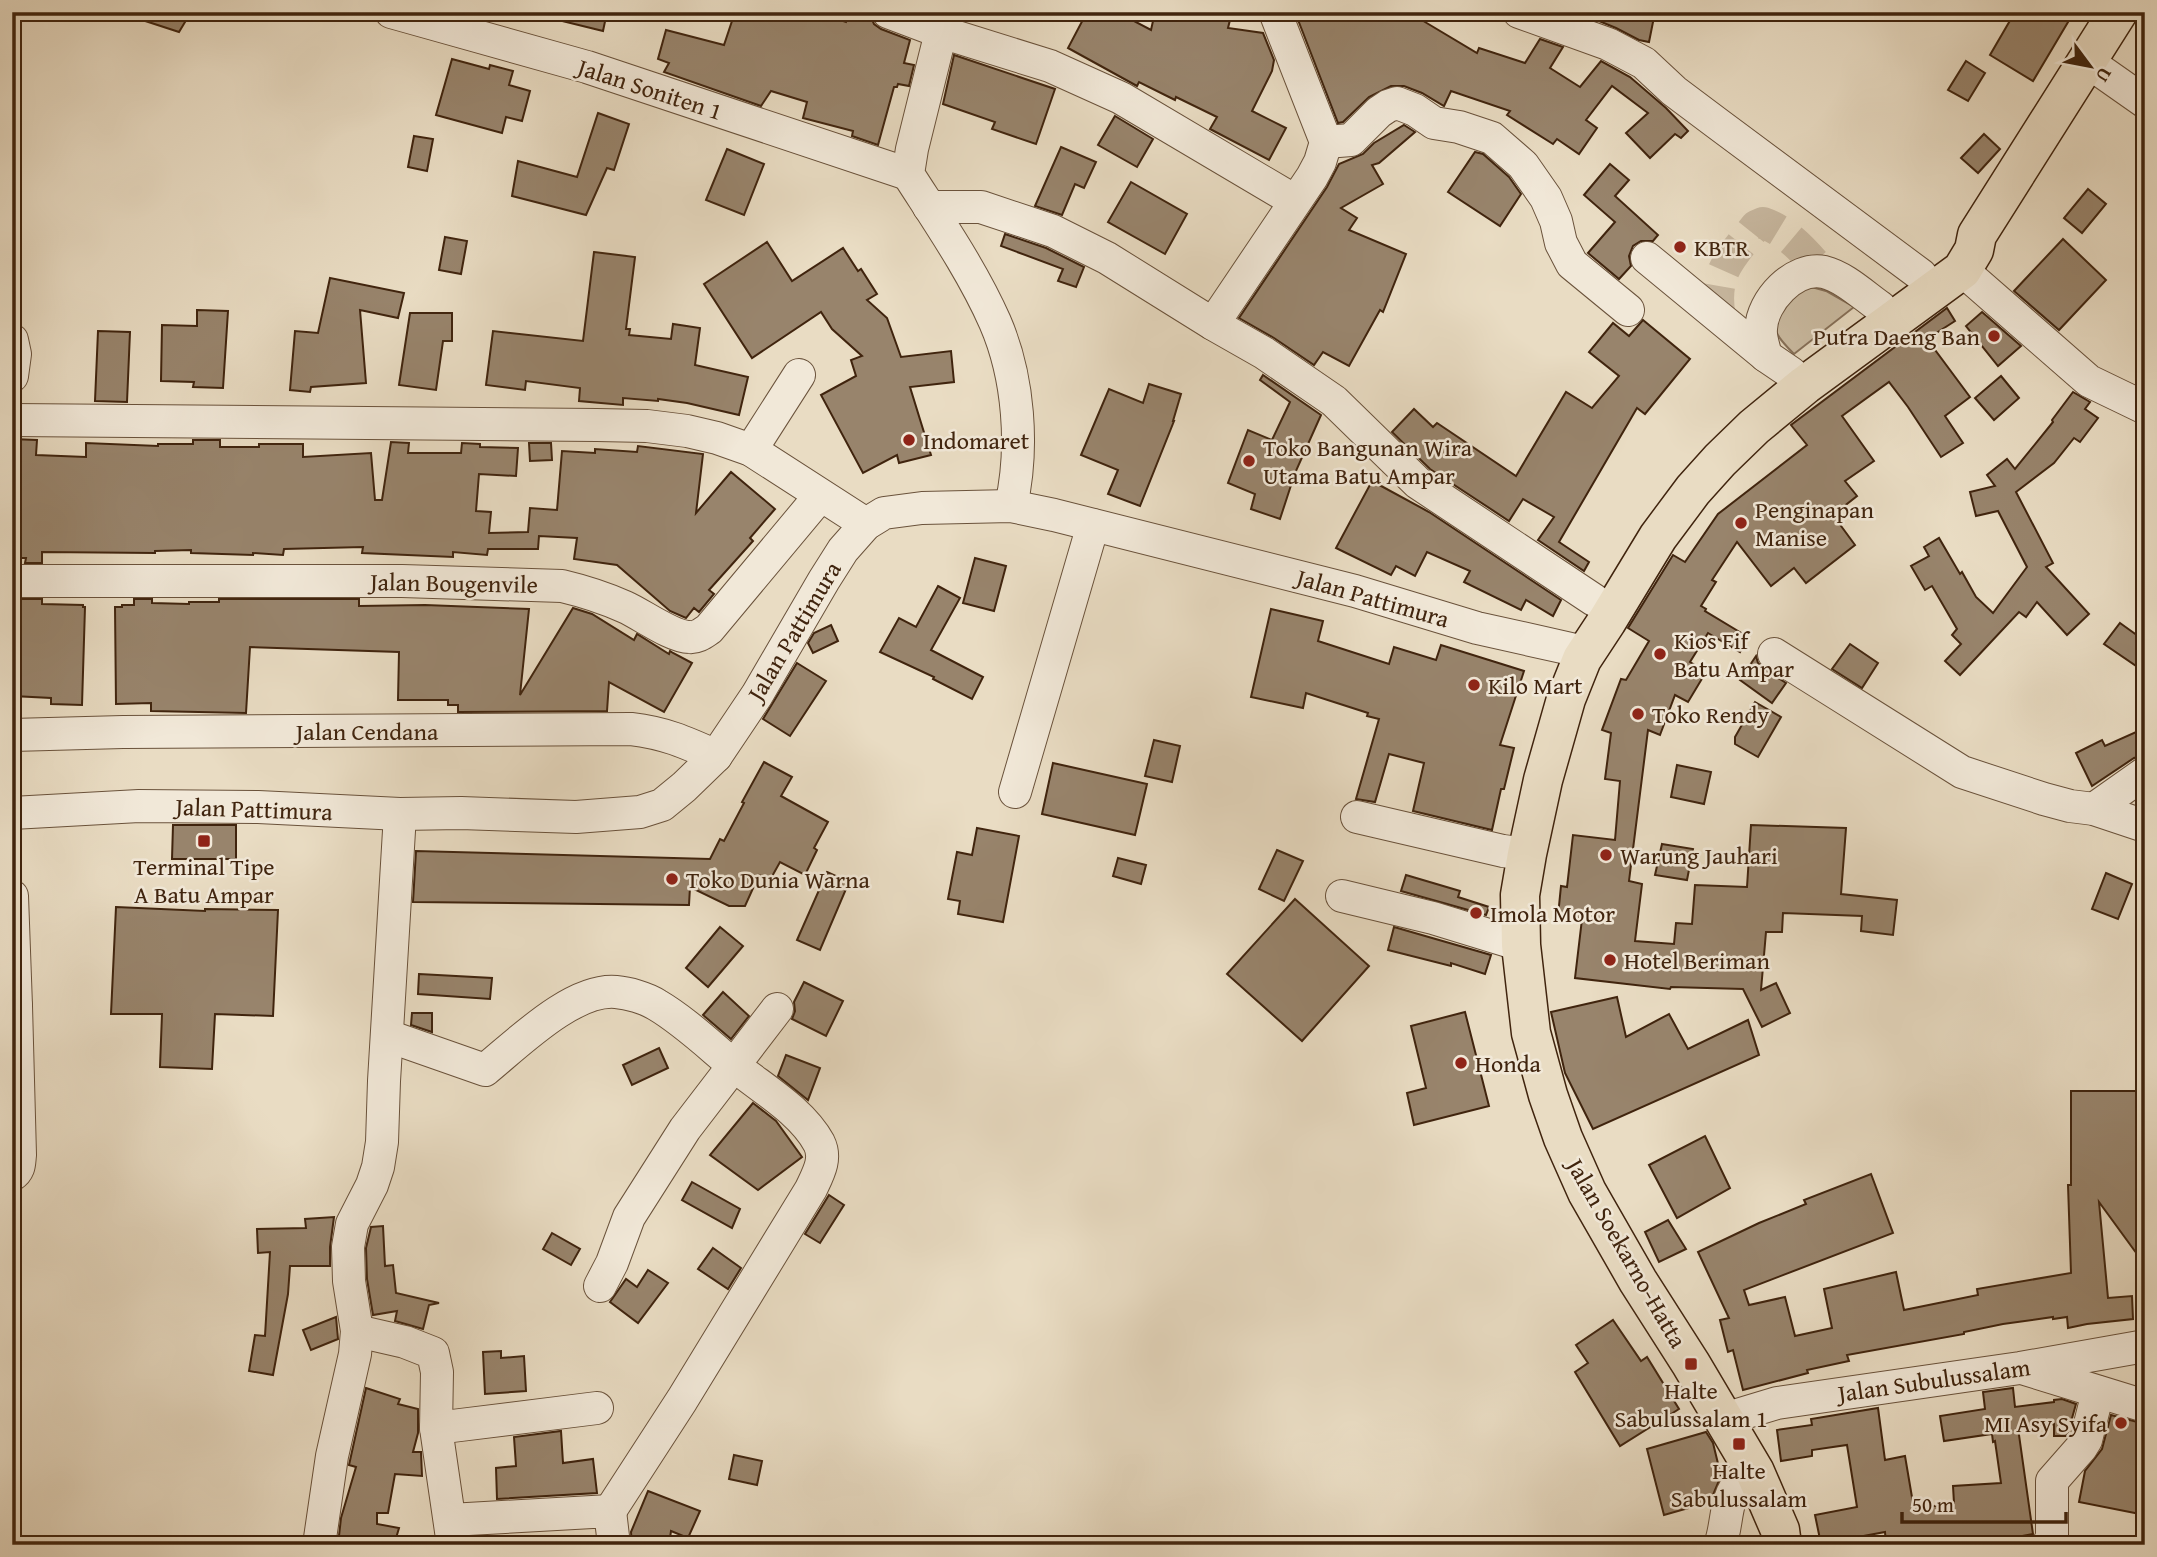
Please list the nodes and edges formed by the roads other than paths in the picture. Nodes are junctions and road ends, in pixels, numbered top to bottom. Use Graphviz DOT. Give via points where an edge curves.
graph roads {
  1 [pos="391,12"];
  2 [pos="888,12"];
  3 [pos="1275,12"];
  4 [pos="1519,12"];
  5 [pos="2118,12"];
  6 [pos="944,22"];
  7 [pos="2088,62"];
  8 [pos="2145,102"];
  9 [pos="1326,142"];
  10 [pos="908,174"];
  11 [pos="1295,201"];
  12 [pos="929,207"];
  13 [pos="1977,235"];
  14 [pos="1647,258"];
  15 [pos="1962,270"];
  16 [pos="1921,275"];
  17 [pos="1880,307"];
  18 [pos="1628,310"];
  19 [pos="1213,324"];
  20 [pos="12,340"];
  21 [pos="1787,371"];
  22 [pos="799,375"];
  23 [pos="12,376"];
  24 [pos="2145,408"];
  25 [pos="12,420"];
  26 [pos="751,450"];
  27 [pos="820,496"];
  28 [pos="1012,506"];
  29 [pos="866,524"];
  30 [pos="1093,525"];
  31 [pos="12,581"];
  32 [pos="1594,600"];
  33 [pos="1774,653"];
  34 [pos="1583,654"];
  35 [pos="12,735"];
  36 [pos="716,756"];
  37 [pos="2145,773"];
  38 [pos="1015,792"];
  39 [pos="2094,809"];
  40 [pos="12,813"];
  41 [pos="400,814"];
  42 [pos="1357,817"];
  43 [pos="2145,826"];
  44 [pos="1527,854"];
  45 [pos="12,896"];
  46 [pos="1342,896"];
  47 [pos="1521,945"];
  48 [pos="14,1007"];
  49 [pos="777,1009"];
  50 [pos="388,1036"];
  51 [pos="734,1066"];
  52 [pos="15,1082"];
  53 [pos="12,1175"];
  54 [pos="600,1286"];
  55 [pos="358,1331"];
  56 [pos="2145,1346"];
  57 [pos="2020,1368"];
  58 [pos="2098,1392"];
  59 [pos="2145,1406"];
  60 [pos="597,1408"];
  61 [pos="1724,1419"];
  62 [pos="436,1428"];
  63 [pos="1755,1472"];
  64 [pos="610,1511"];
  65 [pos="452,1532"];
  66 [pos="318,1545"];
  67 [pos="614,1545"];
  68 [pos="1720,1545"];
  69 [pos="1782,1545"];
  70 [pos="2048,1545"];
  1 -- 10 [label="street, Jalan Soniten 1" via="587,67"];
  2 -- 6 [label="street"];
  3 -- 9 [label="street"];
  4 -- 16 [label="street" via="1608,44 1644,63 1674,91"];
  5 -- 7 [label="highway, Jalan Soekarno-Hatta"];
  6 -- 10 [label="street"];
  6 -- 11 [label="street" via="1121,97"];
  7 -- 8 [label="street"];
  7 -- 13 [label="highway, Jalan Soekarno-Hatta"];
  9 -- 11 [label="street" via="1320,162"];
  9 -- 18 [label="street" via="1351,140 1397,103 1434,123 1492,138 1523,165 1546,198 1572,264"];
  10 -- 12 [label="street"];
  11 -- 19 [label="street"];
  12 -- 19 [label="street" via="981,206 1053,231 1107,258"];
  12 -- 28 [label="street" via="983,297 1007,360 1017,431"];
  13 -- 15 [label="highway, Jalan Soekarno-Hatta"];
  13 -- 16 [label="highway, Jalan Soekarno-Hatta" via="1950,246"];
  14 -- 21 [label="street"];
  15 -- 21 [label="highway, Jalan Soekarno-Hatta"];
  15 -- 24 [label="street" via="2089,381"];
  16 -- 17 [label="highway, Jalan Soekarno-Hatta"];
  17 -- 21 [label="highway, Jalan Soekarno-Hatta"];
  17 -- 21 [label="street" via="1841,279 1822,272 1791,280 1770,302 1760,329"];
  19 -- 32 [label="street" via="1334,401 1418,483"];
  20 -- 23 [label="street"];
  21 -- 32 [label="highway, Jalan Soekarno-Hatta" via="1671,487"];
  21 -- 34 [label="highway, Jalan Soekarno-Hatta" via="1754,427 1693,490 1658,537"];
  22 -- 26 [label="street"];
  25 -- 26 [label="street" via="647,426 718,438"];
  26 -- 27 [label="street"];
  27 -- 29 [label="street"];
  27 -- 31 [label="street, Jalan Bougenvile" via="709,629 688,638 625,607 562,586 401,581"];
  28 -- 29 [label="street, Jalan Pattimura" via="922,508 884,513"];
  28 -- 30 [label="street, Jalan Pattimura"];
  29 -- 36 [label="street, Jalan Pattimura" via="831,570"];
  30 -- 34 [label="street, Jalan Pattimura"];
  30 -- 38 [label="street"];
  32 -- 34 [label="highway, Jalan Soekarno-Hatta"];
  33 -- 39 [label="street" via="1962,772 2044,799"];
  34 -- 44 [label="highway, Jalan Soekarno-Hatta" via="1557,729"];
  35 -- 36 [label="street, Jalan Cendana" via="631,729 674,737"];
  36 -- 41 [label="street, Jalan Pattimura" via="662,805 640,811 576,817"];
  37 -- 39 [label="street"];
  39 -- 43 [label="street"];
  40 -- 41 [label="street, Jalan Pattimura" via="139,806"];
  41 -- 50 [label="street"];
  42 -- 44 [label="street"];
  44 -- 47 [label="highway, Jalan Soekarno-Hatta" via="1520,895"];
  45 -- 48 [label="street"];
  46 -- 47 [label="street"];
  47 -- 61 [label="highway, Jalan Soekarno-Hatta" via="1531,1034 1563,1138 1587,1192"];
  48 -- 52 [label="street"];
  49 -- 51 [label="street"];
  50 -- 51 [label="street" via="485,1069 562,1008 615,992 655,1003"];
  50 -- 55 [label="street" via="383,1142 348,1247"];
  51 -- 54 [label="street" via="685,1129 629,1217"];
  51 -- 64 [label="street" via="808,1129 823,1157 820,1168 786,1231"];
  52 -- 53 [label="street" via="20,1155"];
  55 -- 62 [label="street" via="433,1353"];
  55 -- 66 [label="street"];
  56 -- 57 [label="street, Jalan Subulussalam"];
  57 -- 58 [label="street"];
  57 -- 61 [label="street, Jalan Subulussalam" via="1777,1403"];
  58 -- 59 [label="street"];
  58 -- 70 [label="street" via="2086,1440 2052,1481"];
  60 -- 62 [label="street"];
  61 -- 63 [label="highway, Jalan Soekarno-Hatta"];
  62 -- 65 [label="street"];
  63 -- 68 [label="street" via="1734,1491"];
  63 -- 69 [label="highway, Jalan Soekarno-Hatta"];
  64 -- 65 [label="street"];
  64 -- 67 [label="street"];
}
